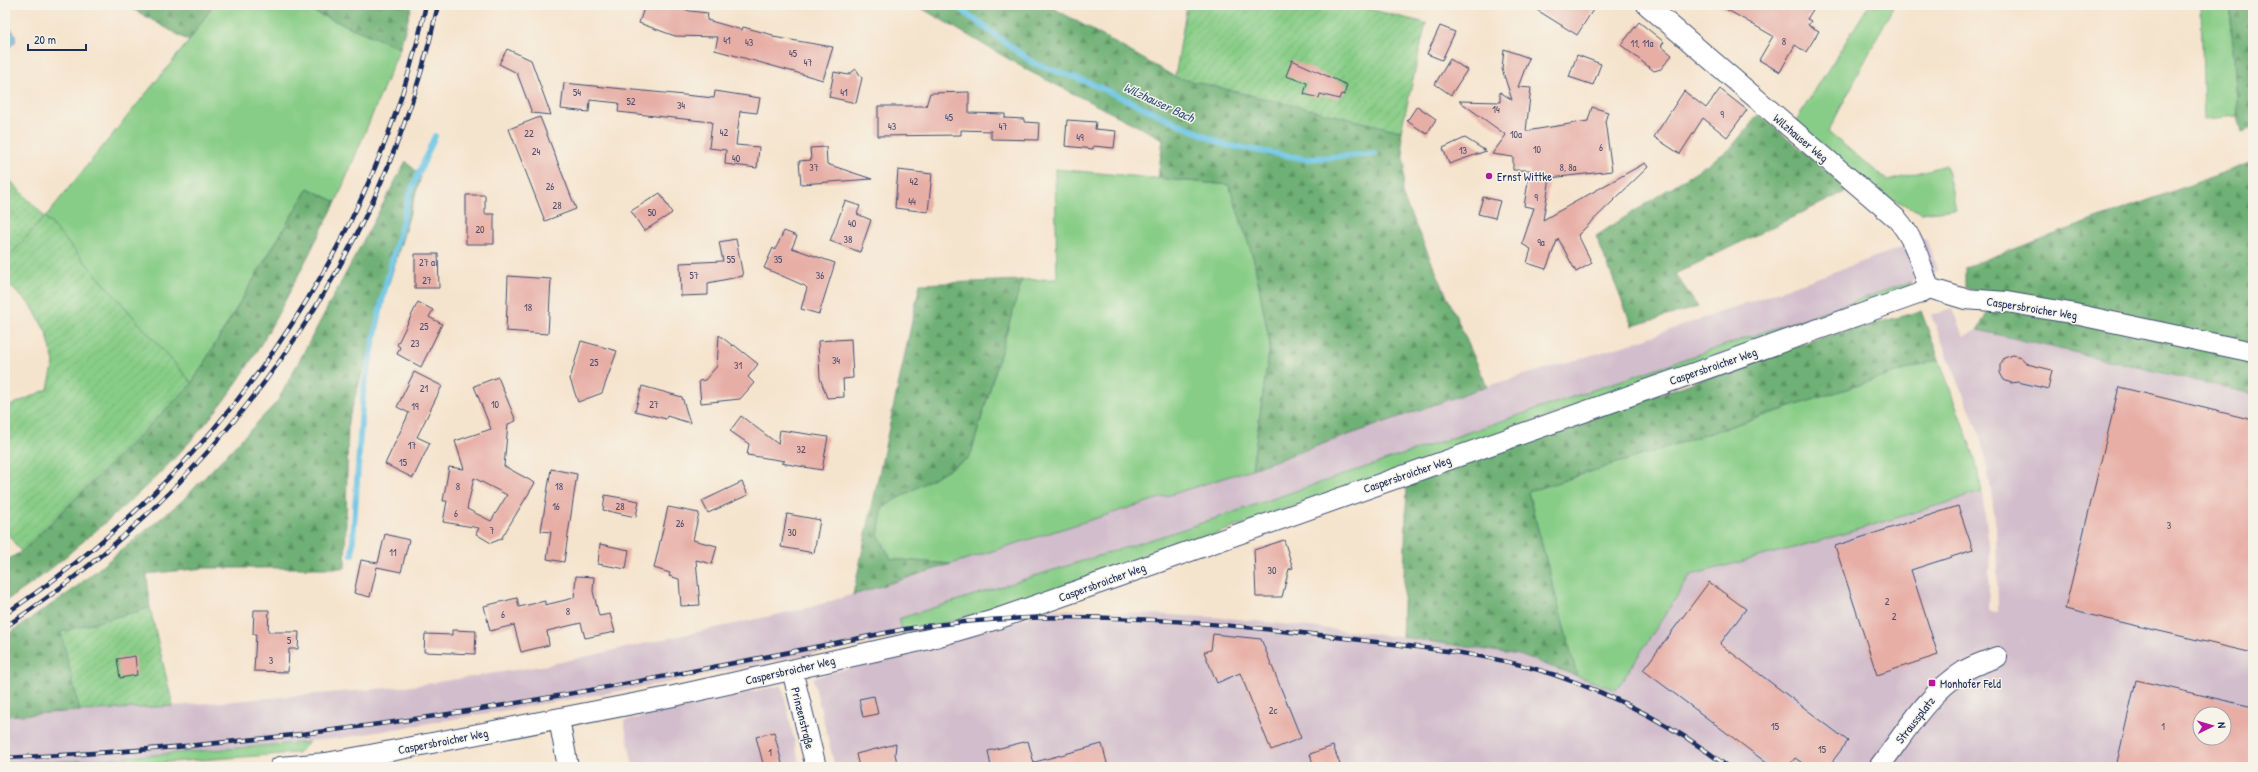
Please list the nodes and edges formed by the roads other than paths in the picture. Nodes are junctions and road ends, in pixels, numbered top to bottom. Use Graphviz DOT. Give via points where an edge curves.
graph roads {
  1 [pos="1646,5"];
  2 [pos="1929,288"];
  3 [pos="2253,352"];
  4 [pos="1998,657"];
  5 [pos="792,670"];
  6 [pos="558,719"];
  7 [pos="280,767"];
  8 [pos="568,767"];
  9 [pos="816,767"];
  10 [pos="1879,767"];
  1 -- 2 [label="street, Wilzhauser Weg" via="1897,219 1915,243"];
  2 -- 3 [label="street, Caspersbroicher Weg" via="1964,299 2007,302 2070,313"];
  2 -- 5 [label="street, Caspersbroicher Weg" via="994,620 929,639"];
  4 -- 10 [label="street, Straussplatz" via="1965,670 1947,682 1932,697"];
  5 -- 6 [label="street, Caspersbroicher Weg"];
  5 -- 9 [label="street, Prinzenstraße"];
  6 -- 7 [label="street, Caspersbroicher Weg" via="326,763"];
  6 -- 8 [label="street"];
}
